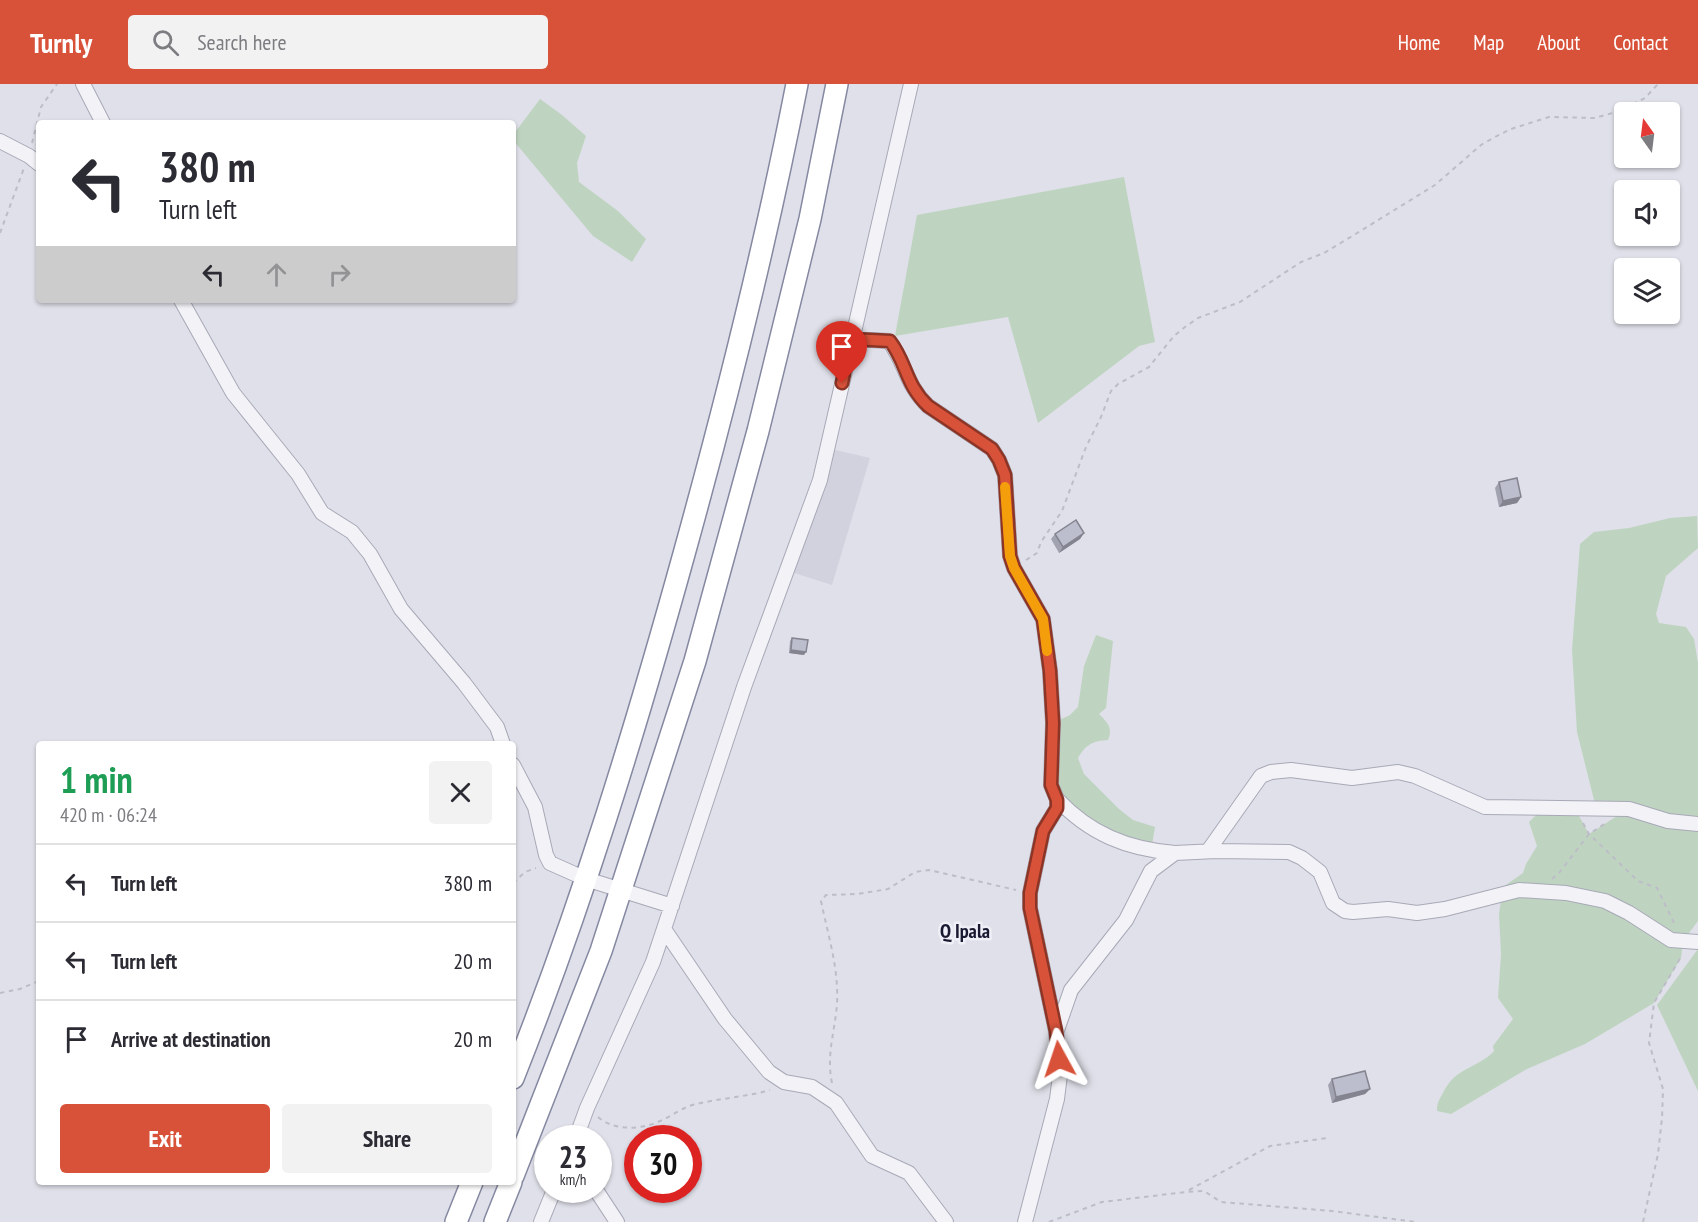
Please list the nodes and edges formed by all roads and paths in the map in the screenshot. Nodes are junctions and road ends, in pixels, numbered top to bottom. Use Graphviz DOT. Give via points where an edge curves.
graph roads {
  1 [pos="83,84"];
  2 [pos="797,84"];
  3 [pos="837,84"];
  4 [pos="911,84"];
  5 [pos="1658,84"];
  6 [pos="101,120"];
  7 [pos="0,141"];
  8 [pos="36,162"];
  9 [pos="183,303"];
  10 [pos="851,339"];
  11 [pos="1014,568"];
  12 [pos="502,741"];
  13 [pos="516,771"];
  14 [pos="1057,800"];
  15 [pos="1574,807"];
  16 [pos="1629,809"];
  17 [pos="1698,824"];
  18 [pos="1589,834"];
  19 [pos="1208,851"];
  20 [pos="1174,853"];
  21 [pos="550,863"];
  22 [pos="586,879"];
  23 [pos="516,880"];
  24 [pos="622,889"];
  25 [pos="1537,891"];
  26 [pos="1030,893"];
  27 [pos="672,906"];
  28 [pos="664,929"];
  29 [pos="1683,941"];
  30 [pos="1698,942"];
  31 [pos="36,982"];
  32 [pos="0,993"];
  33 [pos="1056,1031"];
  34 [pos="516,1070"];
  35 [pos="784,1082"];
  36 [pos="836,1103"];
  37 [pos="587,1108"];
  38 [pos="582,1125"];
  39 [pos="1327,1138"];
  40 [pos="516,1168"];
  41 [pos="471,1185"];
  42 [pos="509,1185"];
  43 [pos="1186,1192"];
  44 [pos="549,1203"];
  45 [pos="605,1203"];
  46 [pos="456,1222"];
  47 [pos="495,1222"];
  48 [pos="541,1222"];
  49 [pos="617,1222"];
  50 [pos="946,1222"];
  51 [pos="1025,1222"];
  52 [pos="1049,1222"];
  53 [pos="1416,1222"];
  54 [pos="1643,1222"];
  1 -- 6 [label="street"];
  2 -- 22 [label="highway" via="724,410 652,668"];
  3 -- 24 [label="highway" via="810,219 755,443 695,661"];
  4 -- 10 [label="street"];
  5 -- 11 [label="path" via="1644,98 1616,112 1595,118 1549,117 1495,137 1435,185 1354,235 1301,262 1240,302 1185,327 1149,367 1111,391 1062,511 1036,553"];
  7 -- 8 [label="street"];
  9 -- 12 [label="street" via="233,393 298,474 322,513 352,532 370,554 401,609 464,683"];
  10 -- 11 [label="street" via="890,341 920,398 992,449 1005,475"];
  10 -- 27 [label="street" via="820,480 744,687"];
  11 -- 14 [label="street" via="1043,619 1053,723 1051,785"];
  13 -- 21 [label="street" via="535,807"];
  14 -- 20 [label="street" via="1073,817 1126,845"];
  14 -- 26 [label="street" via="1057,808 1043,831"];
  15 -- 16 [label="street"];
  15 -- 18 [label="path"];
  15 -- 19 [label="street" via="1485,807 1398,772 1352,778 1291,770 1271,772 1261,776"];
  16 -- 17 [label="street" via="1668,821"];
  16 -- 18 [label="path"];
  18 -- 25 [label="path" via="1559,873"];
  18 -- 29 [label="path" via="1638,882 1657,888"];
  19 -- 20 [label="street"];
  19 -- 25 [label="street" via="1289,852 1320,872 1333,903 1353,912 1388,909 1417,913 1519,890"];
  20 -- 33 [label="street" via="1151,871 1126,920 1071,990"];
  21 -- 22 [label="street"];
  21 -- 23 [label="path" via="525,872"];
  22 -- 24 [label="street"];
  22 -- 34 [label="highway"];
  24 -- 27 [label="street"];
  24 -- 40 [label="highway"];
  25 -- 29 [label="street" via="1605,901 1671,940"];
  26 -- 33 [label="street"];
  26 -- 36 [label="path" via="929,870 915,872 888,889 825,895 821,902 836,970 837,1004 828,1054"];
  27 -- 28 [label="street"];
  28 -- 35 [label="street" via="725,1019 769,1072"];
  28 -- 37 [label="street"];
  29 -- 30 [label="street"];
  29 -- 54 [label="path" via="1681,958 1654,1003 1652,1014 1649,1043 1663,1089 1662,1118"];
  31 -- 32 [label="path"];
  33 -- 51 [label="street" via="1060,1075 1057,1100"];
  35 -- 36 [label="street" via="812,1087"];
  35 -- 37 [label="path" via="756,1094 694,1104 643,1126 617,1127"];
  36 -- 50 [label="street" via="872,1156 909,1173"];
  37 -- 38 [label="street"];
  39 -- 43 [label="path" via="1270,1146"];
  41 -- 46 [label="highway"];
  42 -- 47 [label="highway"];
  43 -- 52 [label="path" via="1102,1202"];
  43 -- 53 [label="path" via="1204,1191 1221,1202"];
  44 -- 48 [label="street"];
  45 -- 49 [label="street"];
}
